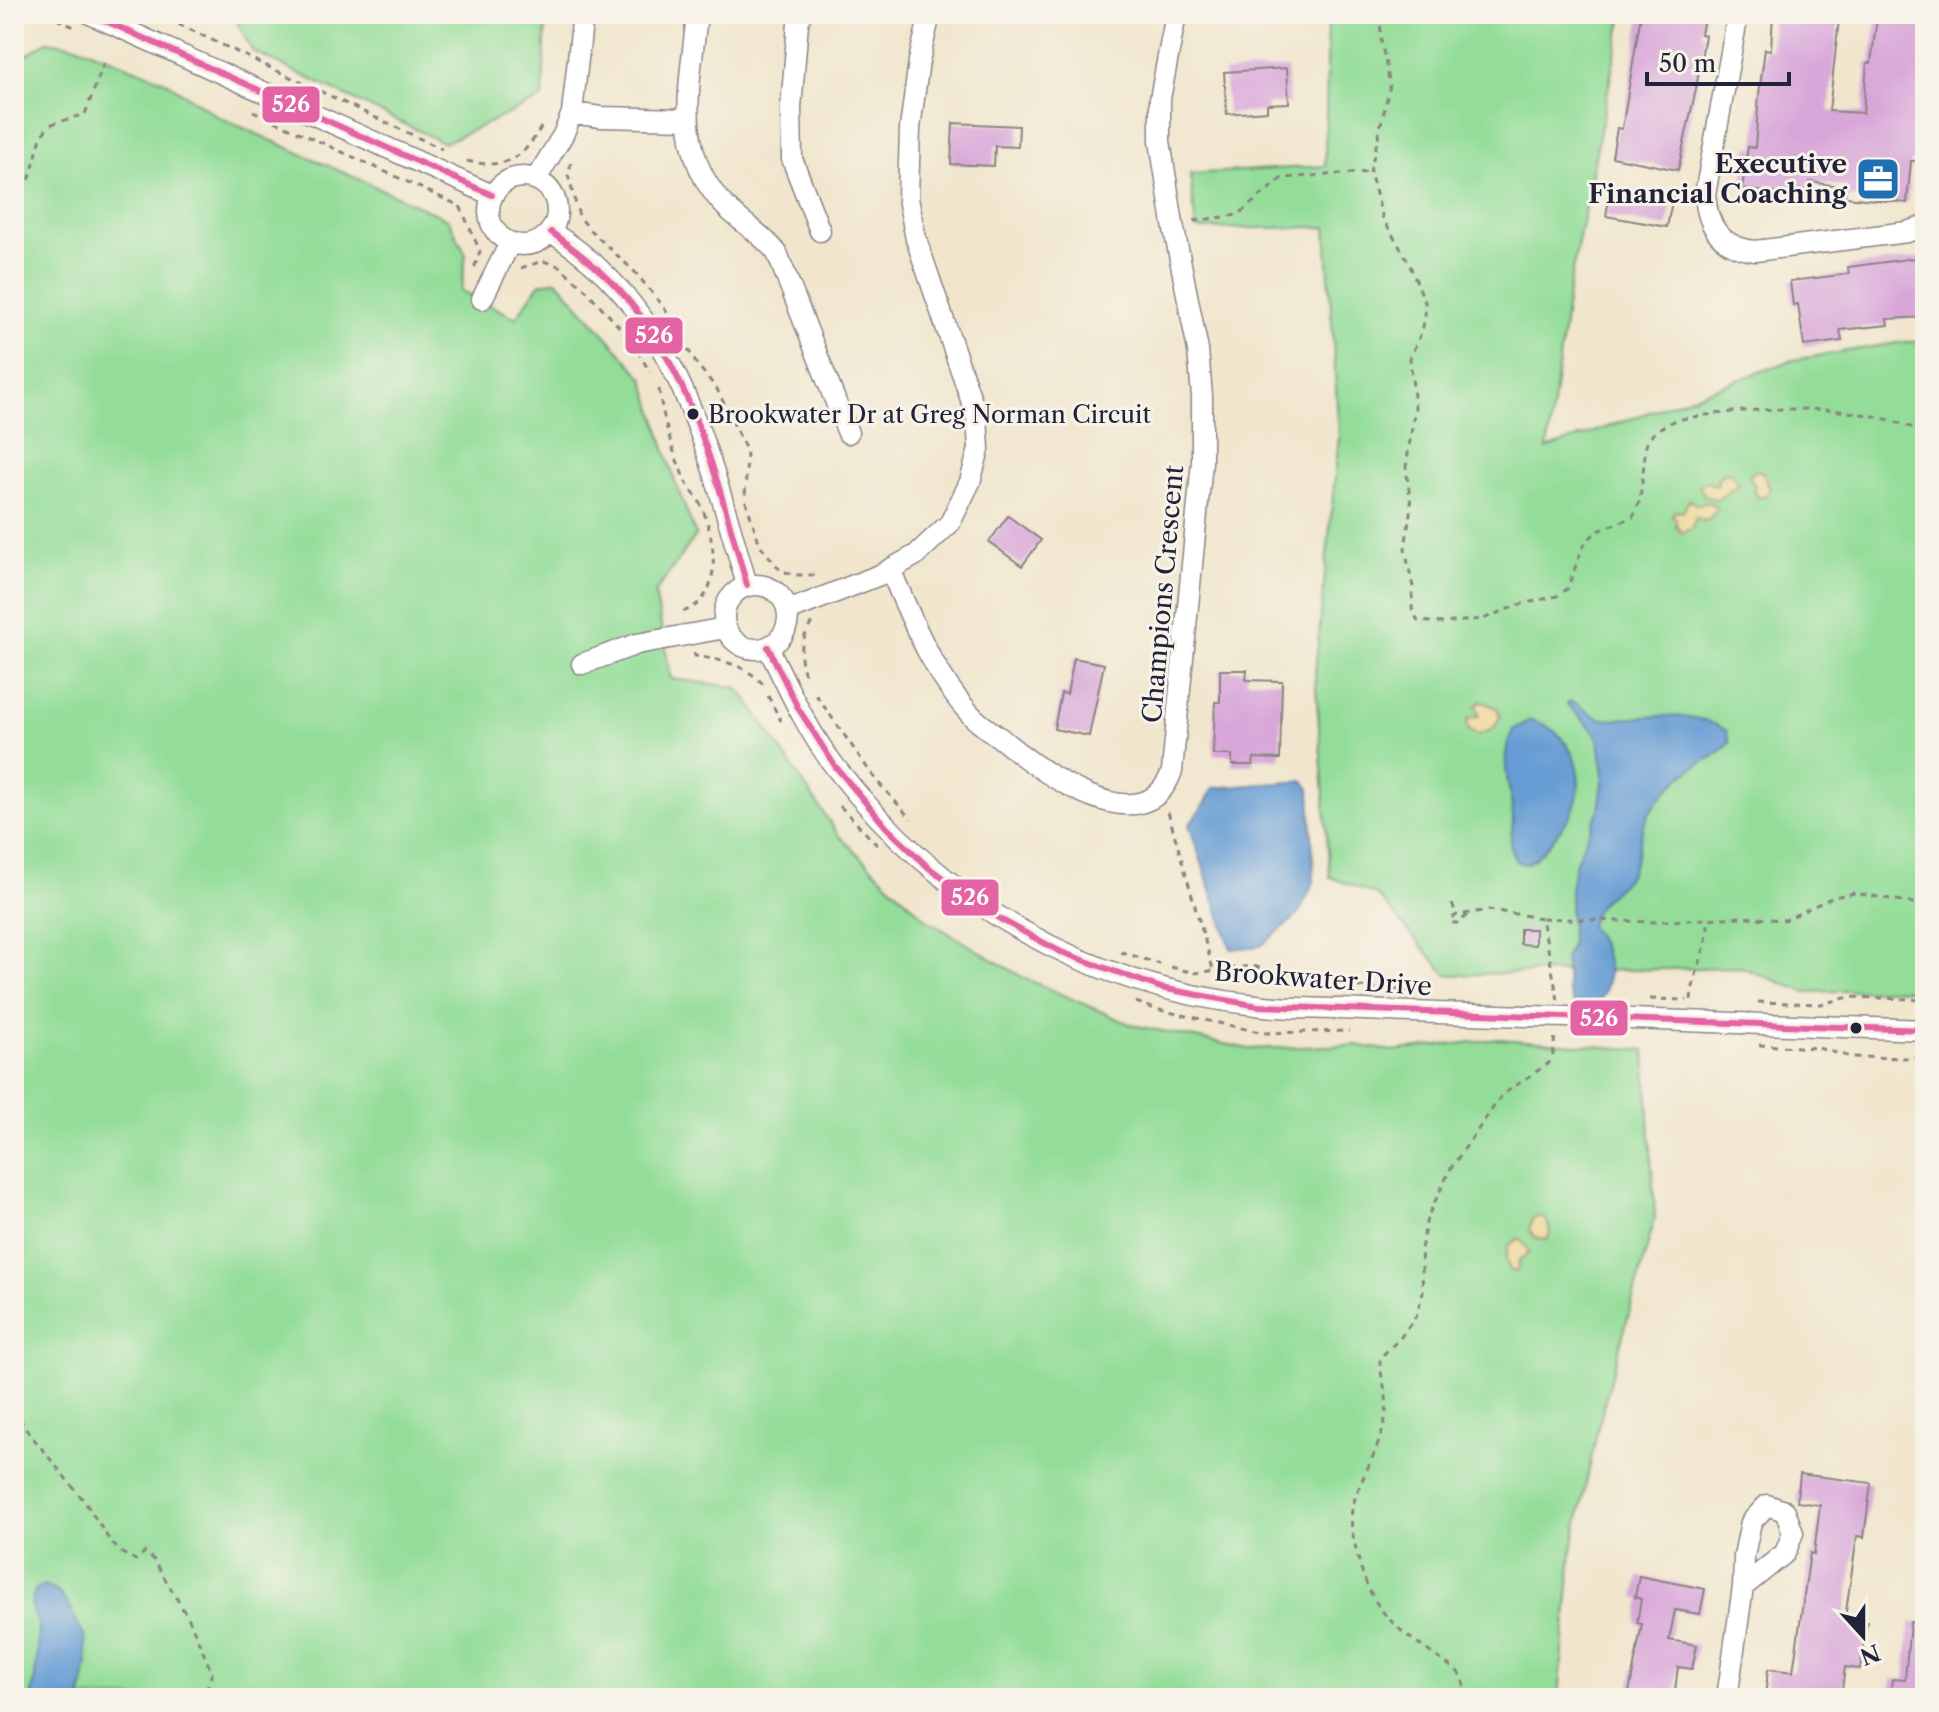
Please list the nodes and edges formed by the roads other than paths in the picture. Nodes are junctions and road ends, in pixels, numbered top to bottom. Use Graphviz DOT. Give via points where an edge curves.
graph roads {
  1 [pos="90,14"];
  2 [pos="583,14"];
  3 [pos="697,14"];
  4 [pos="801,14"];
  5 [pos="930,14"];
  6 [pos="1176,14"];
  7 [pos="1738,14"];
  8 [pos="572,113"];
  9 [pos="687,119"];
  10 [pos="536,179"];
  11 [pos="492,195"];
  12 [pos="1925,226"];
  13 [pos="820,231"];
  14 [pos="551,232"];
  15 [pos="510,243"];
  16 [pos="482,299"];
  17 [pos="848,433"];
  18 [pos="890,569"];
  19 [pos="747,585"];
  20 [pos="788,611"];
  21 [pos="725,628"];
  22 [pos="768,647"];
  23 [pos="582,664"];
  24 [pos="1925,1030"];
  25 [pos="1743,1587"];
  26 [pos="1727,1698"];
  1 -- 11 [label="street"];
  2 -- 8 [label="street"];
  3 -- 9 [label="street"];
  4 -- 13 [label="street" via="791,108 792,159"];
  5 -- 18 [label="street" via="910,128 908,198 916,239 977,417 979,449 950,523 916,555"];
  6 -- 18 [label="street, Champions Crescent" via="1165,63 1160,141 1198,350 1202,462 1167,785 1147,801 1130,806 1105,802 1035,767 971,715 939,672"];
  7 -- 12 [label="street" via="1705,194 1712,229 1740,250 1755,251"];
  8 -- 9 [label="street"];
  8 -- 10 [label="street"];
  9 -- 17 [label="street" via="695,163 708,187 777,253"];
  10 -- 11 [label="street" via="508,180"];
  10 -- 14 [label="street" via="556,199"];
  11 -- 15 [label="street" via="489,217 500,237"];
  14 -- 15 [label="street" via="532,244"];
  14 -- 19 [label="street" via="601,270 671,362 707,450"];
  15 -- 16 [label="street"];
  18 -- 20 [label="street"];
  19 -- 20 [label="street" via="778,592"];
  19 -- 21 [label="street" via="730,597"];
  20 -- 22 [label="street" via="785,633"];
  21 -- 22 [label="street" via="737,644"];
  21 -- 23 [label="street" via="637,644"];
  22 -- 24 [label="street, Brookwater Drive, bridge" via="835,766 929,868 1000,919 1061,952 1161,988 1258,1006"];
  25 -- 26 [label="street"];
}
